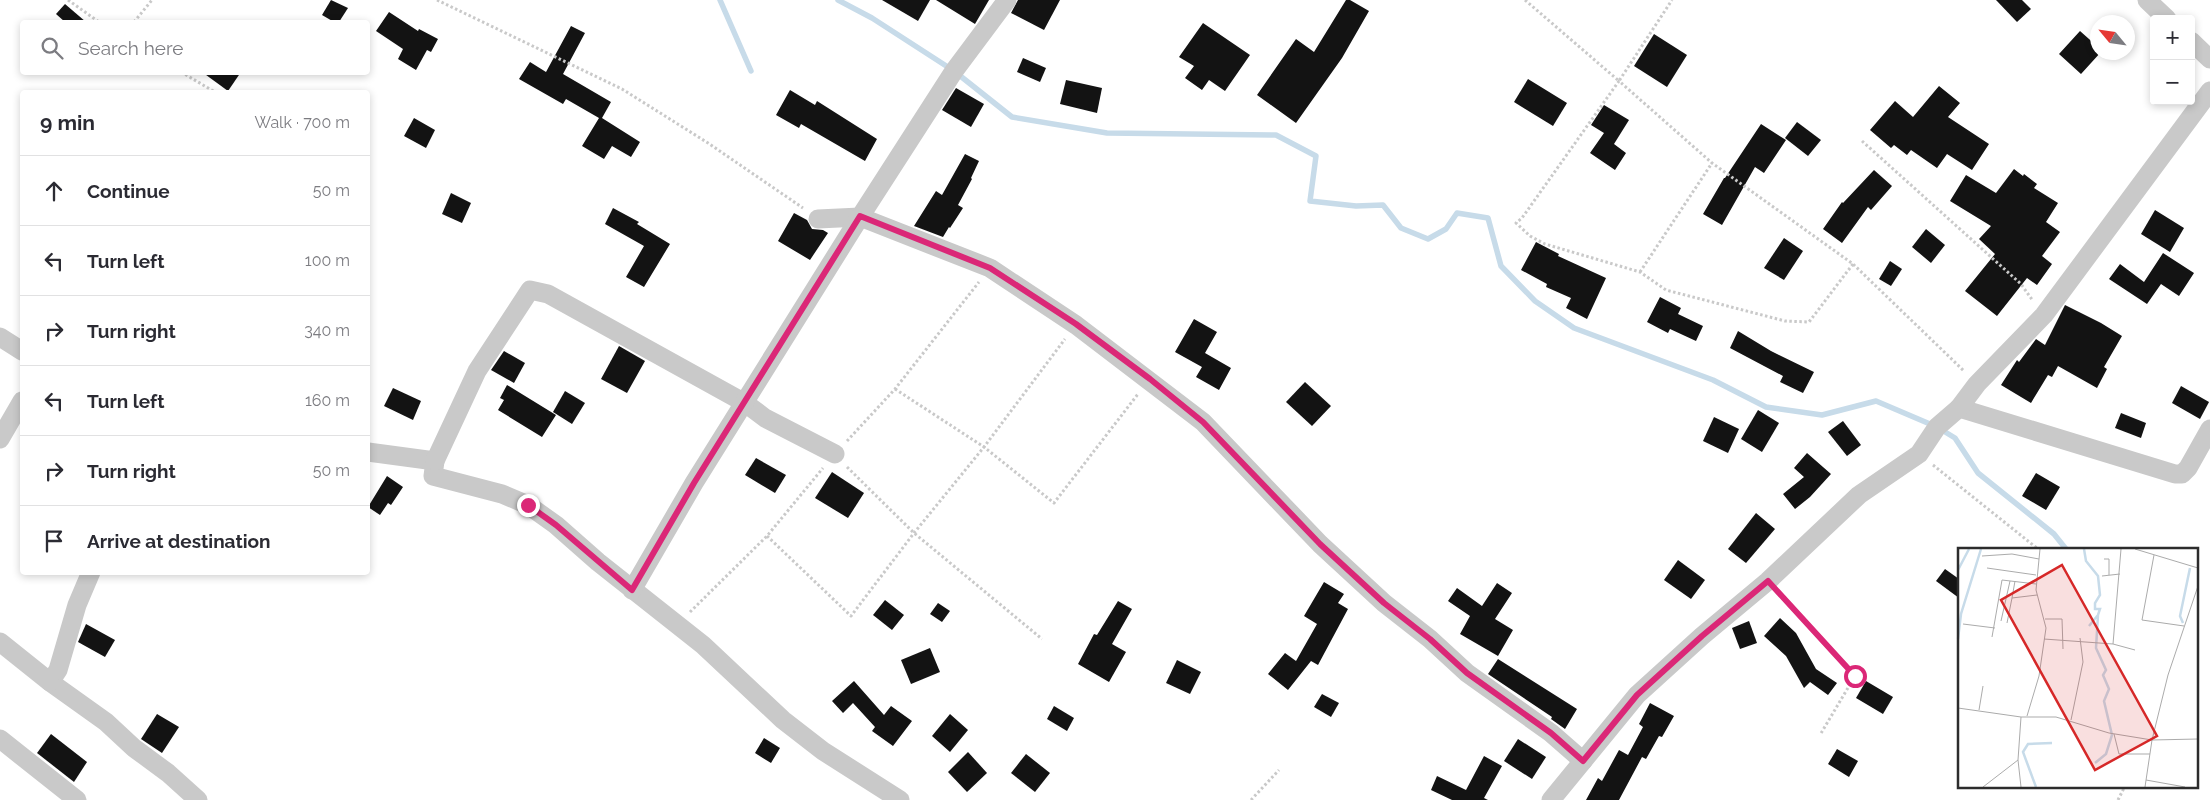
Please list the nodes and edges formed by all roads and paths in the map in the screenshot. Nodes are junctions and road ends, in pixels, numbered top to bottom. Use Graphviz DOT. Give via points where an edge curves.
graph roads {
  1 [pos="68,0"];
  2 [pos="152,0"];
  3 [pos="437,0"];
  4 [pos="1008,0"];
  5 [pos="1525,0"];
  6 [pos="1672,0"];
  7 [pos="2147,0"];
  8 [pos="2163,15"];
  9 [pos="96,20"];
  10 [pos="136,20"];
  11 [pos="2195,45"];
  12 [pos="2210,59"];
  13 [pos="185,75"];
  14 [pos="1619,81"];
  15 [pos="212,90"];
  16 [pos="2210,91"];
  17 [pos="1862,141"];
  18 [pos="1712,164"];
  19 [pos="860,216"];
  20 [pos="818,219"];
  21 [pos="1854,264"];
  22 [pos="1640,272"];
  23 [pos="2044,315"];
  24 [pos="1076,324"];
  25 [pos="0,337"];
  26 [pos="20,350"];
  27 [pos="1150,379"];
  28 [pos="1977,384"];
  29 [pos="895,389"];
  30 [pos="745,403"];
  31 [pos="20,404"];
  32 [pos="1959,408"];
  33 [pos="2210,429"];
  34 [pos="0,438"];
  35 [pos="984,447"];
  36 [pos="370,452"];
  37 [pos="835,454"];
  38 [pos="1919,454"];
  39 [pos="434,461"];
  40 [pos="914,533"];
  41 [pos="766,536"];
  42 [pos="2037,548"];
  43 [pos="90,575"];
  44 [pos="1768,581"];
  45 [pos="632,590"];
  46 [pos="1042,639"];
  47 [pos="0,642"];
  48 [pos="50,682"];
  49 [pos="1820,735"];
  50 [pos="0,739"];
  51 [pos="1583,761"];
  52 [pos="1279,770"];
  53 [pos="2124,788"];
  54 [pos="77,800"];
  55 [pos="198,800"];
  56 [pos="900,800"];
  57 [pos="1251,800"];
  58 [pos="1551,800"];
  59 [pos="2118,800"];
  1 -- 9 [label="path"];
  2 -- 10 [label="path"];
  3 -- 20 [label="path" via="622,89 708,143"];
  4 -- 19 [label="street" via="954,71"];
  5 -- 14 [label="path"];
  6 -- 14 [label="path"];
  7 -- 8 [label="street"];
  11 -- 12 [label="street"];
  13 -- 15 [label="path"];
  14 -- 18 [label="path"];
  14 -- 22 [label="path" via="1516,223 1545,244"];
  16 -- 23 [label="street"];
  17 -- 23 [label="path" via="2022,284"];
  18 -- 21 [label="path"];
  18 -- 22 [label="path"];
  19 -- 20 [label="street"];
  19 -- 24 [label="street" via="990,268"];
  19 -- 30 [label="street"];
  21 -- 22 [label="path" via="1809,322 1785,321 1666,290"];
  21 -- 28 [label="path"];
  23 -- 28 [label="street"];
  24 -- 27 [label="street"];
  24 -- 35 [label="path"];
  25 -- 26 [label="street"];
  27 -- 35 [label="path" via="1054,503"];
  27 -- 51 [label="street" via="1203,422 1320,544 1384,603 1467,673 1551,733"];
  28 -- 32 [label="street"];
  29 -- 35 [label="path"];
  30 -- 37 [label="street" via="765,418"];
  30 -- 39 [label="street" via="548,294 530,290 477,371"];
  30 -- 45 [label="street"];
  31 -- 34 [label="street"];
  32 -- 33 [label="street" via="2175,474 2182,474 2188,468"];
  32 -- 38 [label="street" via="1937,427"];
  35 -- 40 [label="path"];
  36 -- 39 [label="street"];
  37 -- 40 [label="path"];
  38 -- 42 [label="path"];
  38 -- 44 [label="street" via="1859,495"];
  39 -- 45 [label="street" via="433,476 502,494 528,505"];
  40 -- 41 [label="path" via="851,616"];
  40 -- 46 [label="path"];
  43 -- 48 [label="street" via="77,605 58,670"];
  44 -- 49 [label="path" via="1855,676"];
  44 -- 51 [label="street" via="1637,695"];
  45 -- 56 [label="street" via="703,645 783,720 823,751"];
  47 -- 48 [label="street"];
  48 -- 55 [label="street" via="106,722"];
  50 -- 54 [label="street"];
  51 -- 58 [label="street"];
  52 -- 57 [label="path"];
  53 -- 59 [label="path"];
}
